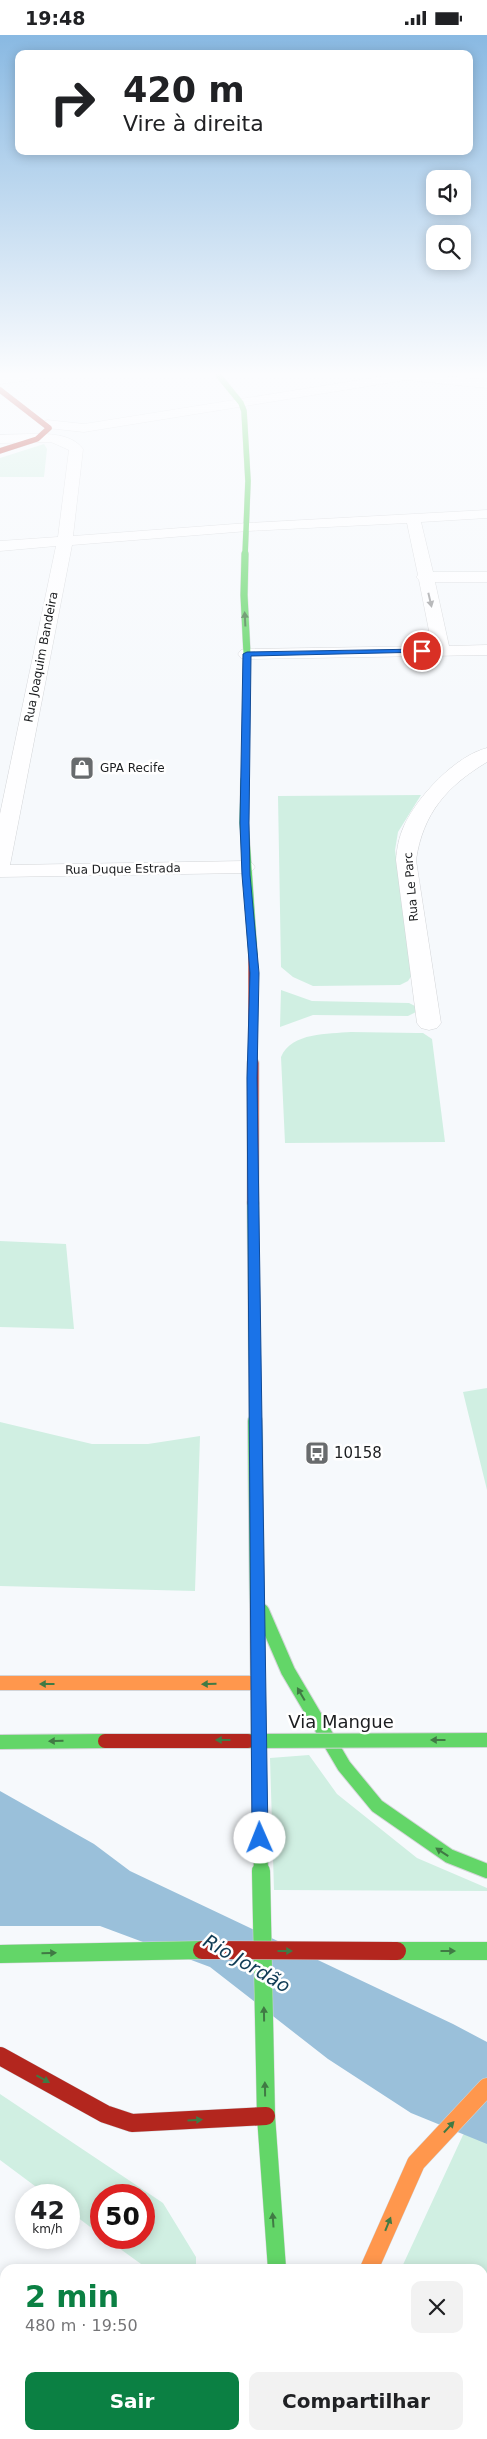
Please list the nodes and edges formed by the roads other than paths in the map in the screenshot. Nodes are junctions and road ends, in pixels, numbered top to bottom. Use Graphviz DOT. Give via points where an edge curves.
graph roads {
  1 [pos="71,488"];
  2 [pos="247,488"];
  3 [pos="487,514"];
  4 [pos="413,518"];
  5 [pos="248,527"];
  6 [pos="64,540"];
  7 [pos="0,546"];
  8 [pos="424,577"];
  9 [pos="487,577"];
  10 [pos="487,650"];
  11 [pos="442,651"];
  12 [pos="247,654"];
  13 [pos="487,753"];
  14 [pos="0,864"];
  15 [pos="245,867"];
  16 [pos="0,871"];
  17 [pos="429,1023"];
  18 [pos="257,1599"];
  19 [pos="0,1683"];
  20 [pos="258,1683"];
  21 [pos="487,1740"];
  22 [pos="0,1742"];
  23 [pos="487,1871"];
  24 [pos="487,1951"];
  25 [pos="0,1954"];
  26 [pos="0,2056"];
  27 [pos="487,2087"];
  28 [pos="266,2116"];
  29 [pos="277,2264"];
  30 [pos="371,2264"];
  1 -- 6 [label="street, Rua Joaquim Bandeira"];
  2 -- 5 [label="main road"];
  3 -- 4 [label="street"];
  4 -- 5 [label="street"];
  4 -- 8 [label="street"];
  5 -- 6 [label="street"];
  12 -- 5 [label="main road, one-way" via="244,595"];
  6 -- 7 [label="street"];
  6 -- 14 [label="street, Rua Joaquim Bandeira"];
  8 -- 9 [label="street"];
  8 -- 11 [label="street, one-way"];
  10 -- 11 [label="street"];
  11 -- 12 [label="street"];
  12 -- 15 [label="main road"];
  13 -- 17 [label="street, Rua Le Parc" via="446,781 419,817 407,847 406,860"];
  15 -- 16 [label="street, Rua Duque Estrada"];
  15 -- 18 [label="main road" via="255,973 252,1078"];
  18 -- 20 [label="main road"];
  23 -- 18 [label="main road, one-way" via="449,1856 378,1806 344,1766 288,1671"];
  20 -- 19 [label="main road, one-way"];
  28 -- 20 [label="main road, one-way"];
  21 -- 22 [label="main road, Via Mangue, one-way, bridge"];
  25 -- 24 [label="main road, one-way, bridge"];
  26 -- 28 [label="main road, one-way" via="105,2114 132,2123"];
  30 -- 27 [label="main road, one-way" via="416,2163"];
  29 -- 28 [label="main road, one-way"];
}
